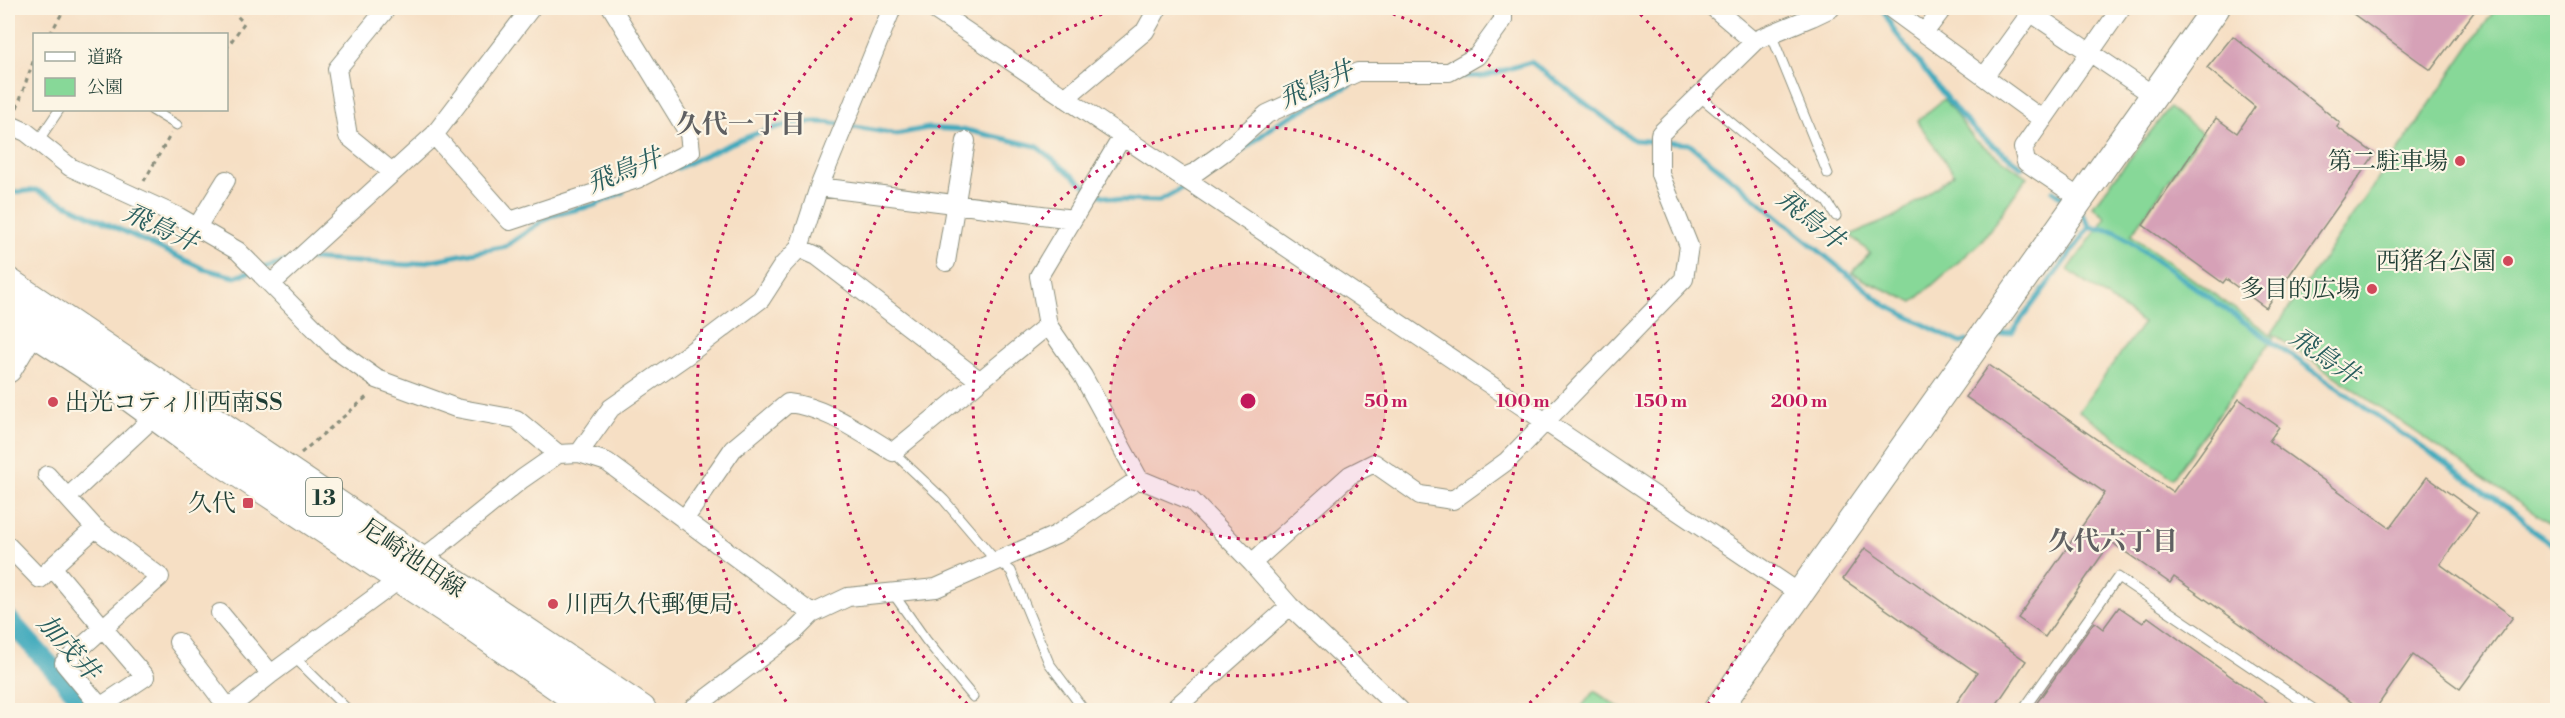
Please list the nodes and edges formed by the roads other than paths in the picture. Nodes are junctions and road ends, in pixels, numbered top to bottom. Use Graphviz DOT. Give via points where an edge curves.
graph roads {
  1 [pos="387,8"];
  2 [pos="531,8"];
  3 [pos="612,8"];
  4 [pos="892,8"];
  5 [pos="932,8"];
  6 [pos="1158,8"];
  7 [pos="1503,8"];
  8 [pos="1714,8"];
  9 [pos="1831,8"];
  10 [pos="1890,8"];
  11 [pos="1943,8"];
  12 [pos="2121,8"];
  13 [pos="2216,8"];
  14 [pos="2030,9"];
  15 [pos="1924,33"];
  16 [pos="1762,38"];
  17 [pos="2090,54"];
  18 [pos="1984,77"];
  19 [pos="2153,94"];
  20 [pos="1699,96"];
  21 [pos="1065,98"];
  22 [pos="58,111"];
  23 [pos="154,111"];
  24 [pos="2043,120"];
  25 [pos="9,124"];
  26 [pos="177,125"];
  27 [pos="434,135"];
  28 [pos="1122,137"];
  29 [pos="38,141"];
  30 [pos="966,141"];
  31 [pos="392,172"];
  32 [pos="1827,174"];
  33 [pos="1182,178"];
  34 [pos="226,180"];
  35 [pos="819,187"];
  36 [pos="2081,199"];
  37 [pos="956,205"];
  38 [pos="1836,216"];
  39 [pos="1073,219"];
  40 [pos="197,227"];
  41 [pos="799,248"];
  42 [pos="946,262"];
  43 [pos="8,283"];
  44 [pos="271,284"];
  45 [pos="30,318"];
  46 [pos="1048,325"];
  47 [pos="8,369"];
  48 [pos="980,381"];
  49 [pos="155,416"];
  50 [pos="1544,423"];
  51 [pos="893,452"];
  52 [pos="579,453"];
  53 [pos="558,454"];
  54 [pos="47,475"];
  55 [pos="1139,479"];
  56 [pos="68,497"];
  57 [pos="684,520"];
  58 [pos="95,528"];
  59 [pos="8,546"];
  60 [pos="999,561"];
  61 [pos="1252,563"];
  62 [pos="52,567"];
  63 [pos="409,570"];
  64 [pos="891,591"];
  65 [pos="1799,593"];
  66 [pos="1290,606"];
  67 [pos="220,613"];
  68 [pos="812,614"];
  69 [pos="103,628"];
  70 [pos="178,642"];
  71 [pos="294,657"];
  72 [pos="271,674"];
  73 [pos="973,697"];
  74 [pos="101,709"];
  75 [pos="227,710"];
  76 [pos="348,711"];
  77 [pos="593,711"];
  78 [pos="640,711"];
  79 [pos="691,711"];
  80 [pos="1084,711"];
  81 [pos="1173,711"];
  82 [pos="1400,711"];
  83 [pos="1717,711"];
  84 [pos="2023,711"];
  85 [pos="2314,711"];
  1 -- 31 [label="street" via="337,69 348,136"];
  2 -- 27 [label="street"];
  3 -- 27 [label="street" via="689,134 691,151 637,179 510,220"];
  4 -- 35 [label="street"];
  5 -- 21 [label="street"];
  6 -- 21 [label="street" via="1145,32"];
  7 -- 33 [label="street" via="1503,20 1478,56 1449,72 1358,72 1267,114 1224,152"];
  8 -- 16 [label="street"];
  9 -- 16 [label="street"];
  10 -- 15 [label="street"];
  11 -- 15 [label="street"];
  12 -- 17 [label="street"];
  13 -- 19 [label="street"];
  14 -- 17 [label="street"];
  14 -- 18 [label="street"];
  15 -- 18 [label="street"];
  16 -- 20 [label="street"];
  16 -- 32 [label="lane"];
  17 -- 19 [label="street"];
  17 -- 24 [label="street"];
  18 -- 24 [label="street"];
  19 -- 36 [label="street"];
  20 -- 38 [label="lane" via="1827,202"];
  20 -- 50 [label="street" via="1660,134 1660,174 1689,246 1684,279"];
  21 -- 28 [label="street"];
  22 -- 29 [label="lane"];
  23 -- 26 [label="lane"];
  24 -- 36 [label="street" via="2023,148 2026,162"];
  25 -- 29 [label="street"];
  27 -- 31 [label="street"];
  28 -- 33 [label="street"];
  28 -- 39 [label="street"];
  29 -- 40 [label="street" via="70,166"];
  30 -- 37 [label="street"];
  31 -- 44 [label="street"];
  33 -- 50 [label="street"];
  34 -- 40 [label="street"];
  35 -- 37 [label="street"];
  35 -- 41 [label="street"];
  36 -- 65 [label="street"];
  37 -- 39 [label="street"];
  37 -- 42 [label="street"];
  39 -- 46 [label="street" via="1039,276"];
  40 -- 44 [label="street" via="238,251"];
  41 -- 48 [label="street" via="826,263"];
  41 -- 52 [label="street" via="760,299 611,408"];
  43 -- 45 [label="main road, 尼崎池田線 / 13"];
  44 -- 53 [label="street" via="336,350 384,382 456,408 516,419"];
  45 -- 47 [label="street"];
  45 -- 49 [label="main road, 尼崎池田線 / 13"];
  45 -- 63 [label="main road, 尼崎池田線 / 13"];
  46 -- 48 [label="street"];
  46 -- 55 [label="street" via="1083,376"];
  48 -- 51 [label="street"];
  49 -- 56 [label="street"];
  49 -- 63 [label="main road, 尼崎池田線 / 13"];
  50 -- 61 [label="street" via="1507,461 1453,500 1420,495 1374,463 1350,475"];
  50 -- 65 [label="street"];
  51 -- 57 [label="street" via="839,420 788,403 733,450"];
  51 -- 60 [label="lane" via="944,500"];
  52 -- 53 [label="street"];
  52 -- 57 [label="street" via="607,462"];
  53 -- 63 [label="street"];
  54 -- 56 [label="street"];
  55 -- 60 [label="street" via="1056,535"];
  55 -- 61 [label="street" via="1192,501"];
  56 -- 58 [label="street"];
  57 -- 68 [label="street"];
  58 -- 62 [label="street"];
  58 -- 69 [label="street" via="160,577"];
  59 -- 62 [label="street" via="40,579"];
  60 -- 64 [label="street" via="936,588"];
  60 -- 80 [label="lane" via="1011,571 1049,663"];
  61 -- 66 [label="street"];
  62 -- 69 [label="street"];
  63 -- 71 [label="street"];
  63 -- 77 [label="main road, 尼崎池田線 / 13" via="470,624"];
  63 -- 78 [label="main road, 尼崎池田線 / 13"];
  64 -- 68 [label="street" via="848,597"];
  64 -- 73 [label="lane"];
  65 -- 83 [label="street"];
  66 -- 81 [label="street"];
  66 -- 82 [label="street"];
  67 -- 72 [label="street"];
  68 -- 79 [label="street"];
  69 -- 74 [label="street" via="64,663"];
  69 -- 74 [label="street" via="145,677"];
  70 -- 75 [label="street"];
  71 -- 72 [label="street"];
  71 -- 76 [label="lane"];
  72 -- 75 [label="street"];
  84 -- 85 [label="lane" via="2118,577"];
}
